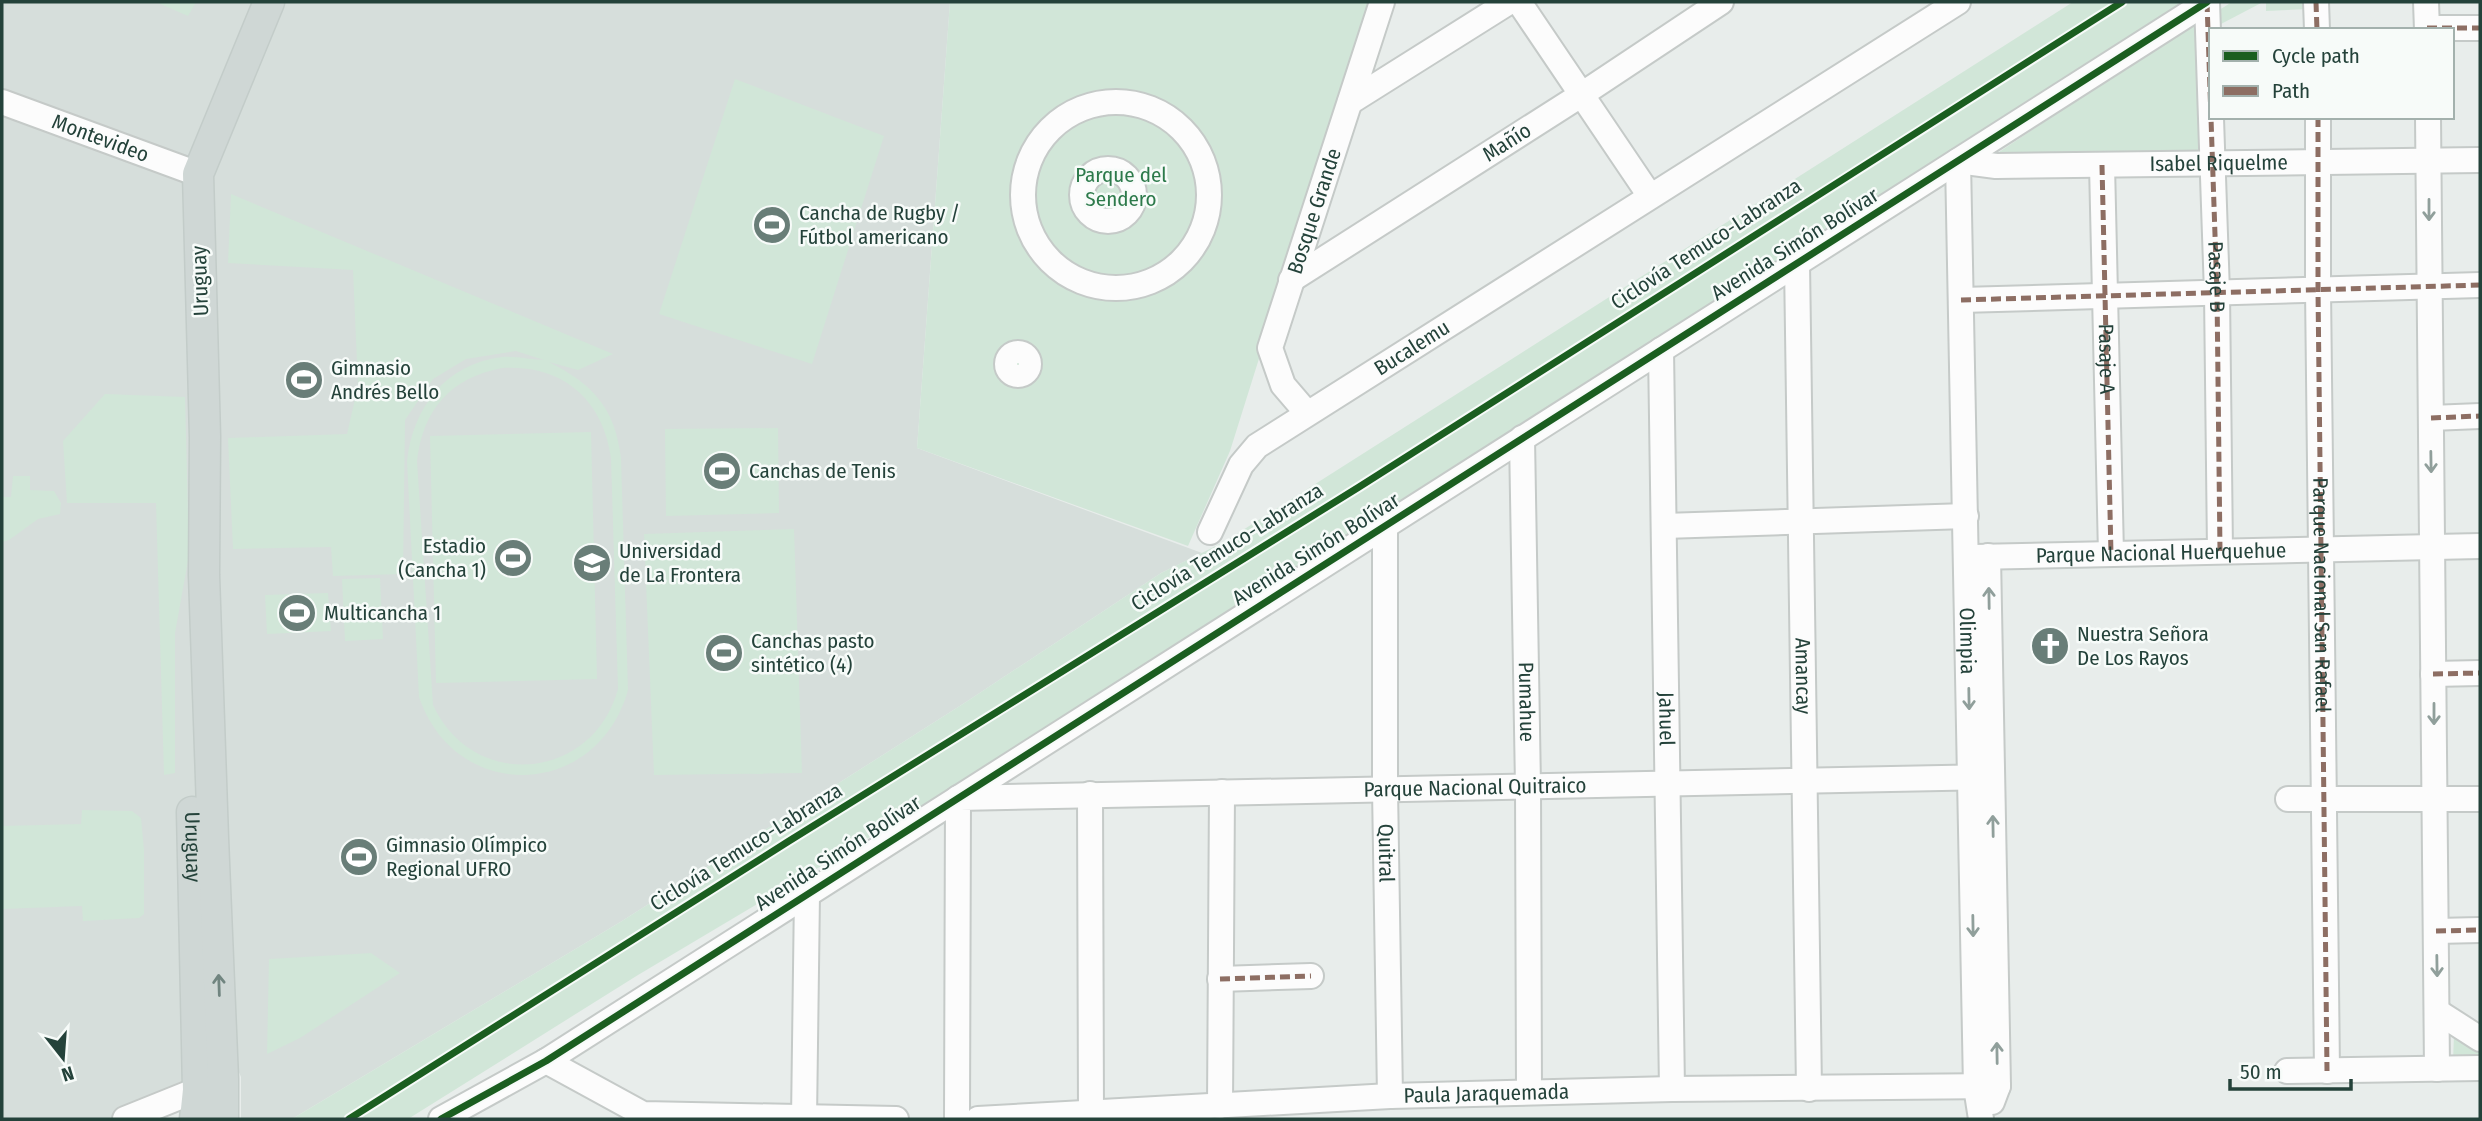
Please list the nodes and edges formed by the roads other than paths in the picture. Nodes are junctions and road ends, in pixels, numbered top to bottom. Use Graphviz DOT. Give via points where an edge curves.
graph roads {
  1 [pos="269,2"];
  2 [pos="1382,2"];
  3 [pos="1509,2"];
  4 [pos="1519,2"];
  5 [pos="1721,2"];
  6 [pos="1958,2"];
  7 [pos="2207,2"];
  8 [pos="2316,2"];
  9 [pos="2426,2"];
  10 [pos="2316,28"];
  11 [pos="2427,28"];
  12 [pos="2454,28"];
  13 [pos="2480,28"];
  14 [pos="2209,83"];
  15 [pos="1581,95"];
  16 [pos="2,102"];
  17 [pos="1350,102"];
  18 [pos="2210,119"];
  19 [pos="2318,119"];
  20 [pos="2428,119"];
  21 [pos="1188,134"];
  22 [pos="2429,160"];
  23 [pos="2480,160"];
  24 [pos="1958,161"];
  25 [pos="2318,161"];
  26 [pos="2211,164"];
  27 [pos="2102,165"];
  28 [pos="198,174"];
  29 [pos="1650,196"];
  30 [pos="1797,263"];
  31 [pos="1290,280"];
  32 [pos="2480,285"];
  33 [pos="2429,287"];
  34 [pos="2318,290"];
  35 [pos="2217,293"];
  36 [pos="2104,296"];
  37 [pos="1961,300"];
  38 [pos="1661,350"];
  39 [pos="1307,413"];
  40 [pos="2480,416"];
  41 [pos="2431,418"];
  42 [pos="1522,438"];
  43 [pos="1966,516"];
  44 [pos="1799,520"];
  45 [pos="1385,526"];
  46 [pos="1664,526"];
  47 [pos="1210,532"];
  48 [pos="2480,546"];
  49 [pos="2432,547"];
  50 [pos="2321,549"];
  51 [pos="2220,551"];
  52 [pos="2111,554"];
  53 [pos="1977,556"];
  54 [pos="2480,673"];
  55 [pos="2433,674"];
  56 [pos="1981,778"];
  57 [pos="1803,781"];
  58 [pos="1667,783"];
  59 [pos="1528,786"];
  60 [pos="1385,789"];
  61 [pos="1222,792"];
  62 [pos="1090,794"];
  63 [pos="958,798"];
  64 [pos="2288,799"];
  65 [pos="2434,799"];
  66 [pos="2480,799"];
  67 [pos="2324,800"];
  68 [pos="807,894"];
  69 [pos="2480,930"];
  70 [pos="2436,931"];
  71 [pos="1311,976"];
  72 [pos="1220,979"];
  73 [pos="2438,1012"];
  74 [pos="2480,1039"];
  75 [pos="546,1061"];
  76 [pos="2480,1068"];
  77 [pos="2437,1069"];
  78 [pos="2327,1070"];
  79 [pos="2287,1071"];
  80 [pos="1987,1086"];
  81 [pos="1809,1088"];
  82 [pos="1672,1089"];
  83 [pos="1529,1092"];
  84 [pos="1390,1096"];
  85 [pos="1220,1106"];
  86 [pos="205,1108"];
  87 [pos="1091,1114"];
  88 [pos="125,1119"];
  89 [pos="441,1119"];
  90 [pos="804,1119"];
  91 [pos="896,1119"];
  92 [pos="957,1119"];
  93 [pos="978,1119"];
  94 [pos="1983,1119"];
  1 -- 28 [label="main road, Uruguay"];
  2 -- 17 [label="street, Bosque Grande"];
  3 -- 17 [label="street"];
  4 -- 15 [label="street"];
  5 -- 15 [label="street, Mañío"];
  6 -- 29 [label="street, Bucalemu"];
  7 -- 14 [label="street, Pasaje B"];
  7 -- 24 [label="street, Avenida Simón Bolívar"];
  8 -- 10 [label="street"];
  9 -- 11 [label="street"];
  12 -- 13 [label="street"];
  15 -- 29 [label="street"];
  15 -- 31 [label="street, Mañío"];
  16 -- 28 [label="street, Montevideo"];
  17 -- 31 [label="street, Bosque Grande"];
  18 -- 26 [label="street, Pasaje B"];
  19 -- 25 [label="street, Parque Nacional San Rafael"];
  20 -- 22 [label="street"];
  21 -- 21 [label="street" via="1160,113 1125,102 1075,110 1049,130 1029,161 1023,188 1029,229 1043,253 1063,271 1097,286 1132,286 1175,267 1195,243 1208,208 1207,177"];
  22 -- 23 [label="street, Isabel Riquelme"];
  22 -- 25 [label="street, Isabel Riquelme"];
  22 -- 33 [label="street, one-way"];
  24 -- 27 [label="street, Isabel Riquelme" via="1987,166"];
  24 -- 30 [label="street, Avenida Simón Bolívar"];
  24 -- 37 [label="street, Olimpia"];
  25 -- 26 [label="street, Isabel Riquelme"];
  25 -- 34 [label="street, Parque Nacional San Rafael"];
  26 -- 27 [label="street, Isabel Riquelme"];
  26 -- 35 [label="street, Pasaje B"];
  27 -- 36 [label="street, Pasaje A"];
  28 -- 86 [label="main road, Uruguay" via="204,575 191,636 189,713"];
  29 -- 39 [label="street, Bucalemu"];
  30 -- 38 [label="street, Avenida Simón Bolívar"];
  30 -- 44 [label="street, Amancay"];
  31 -- 39 [label="street, Bosque Grande" via="1270,348 1283,385"];
  32 -- 33 [label="street"];
  33 -- 34 [label="street"];
  33 -- 41 [label="street"];
  34 -- 35 [label="street"];
  34 -- 50 [label="street, Parque Nacional San Rafael"];
  35 -- 36 [label="street"];
  35 -- 51 [label="street, Pasaje B"];
  36 -- 37 [label="street"];
  36 -- 52 [label="street, Pasaje A"];
  37 -- 43 [label="street, Olimpia"];
  38 -- 42 [label="street, Avenida Simón Bolívar"];
  38 -- 46 [label="street, Jahuel"];
  39 -- 47 [label="street, Bucalemu" via="1258,446 1241,465"];
  40 -- 41 [label="street"];
  41 -- 49 [label="street, one-way"];
  42 -- 45 [label="street, Avenida Simón Bolívar"];
  42 -- 59 [label="street, Pumahue"];
  43 -- 44 [label="street"];
  43 -- 53 [label="street, Olimpia"];
  44 -- 46 [label="street"];
  44 -- 57 [label="street, Amancay"];
  45 -- 60 [label="street, Quitral"];
  45 -- 63 [label="street, Avenida Simón Bolívar"];
  46 -- 58 [label="street, Jahuel"];
  48 -- 49 [label="street, Parque Nacional Huerquehue"];
  49 -- 50 [label="street, Parque Nacional Huerquehue"];
  49 -- 55 [label="street"];
  50 -- 51 [label="street, Parque Nacional Huerquehue"];
  50 -- 67 [label="street, Parque Nacional San Rafael"];
  51 -- 52 [label="street, Parque Nacional Huerquehue"];
  52 -- 53 [label="street, Parque Nacional Huerquehue"];
  53 -- 56 [label="street, Olimpia"];
  54 -- 55 [label="street"];
  55 -- 65 [label="street, one-way"];
  56 -- 57 [label="street, Parque Nacional Quitraico"];
  56 -- 80 [label="street, Olimpia"];
  57 -- 58 [label="street, Parque Nacional Quitraico"];
  57 -- 81 [label="street, Amancay"];
  58 -- 59 [label="street, Parque Nacional Quitraico"];
  58 -- 82 [label="street, Jahuel"];
  59 -- 60 [label="street, Parque Nacional Quitraico"];
  59 -- 83 [label="street, Pumahue"];
  60 -- 61 [label="street, Parque Nacional Quitraico"];
  60 -- 84 [label="street, Quitral"];
  61 -- 62 [label="street, Parque Nacional Quitraico"];
  61 -- 72 [label="street"];
  62 -- 63 [label="street, Parque Nacional Quitraico"];
  62 -- 87 [label="street"];
  63 -- 68 [label="street, Avenida Simón Bolívar"];
  63 -- 92 [label="street"];
  64 -- 67 [label="street"];
  65 -- 66 [label="street"];
  65 -- 67 [label="street"];
  65 -- 70 [label="street"];
  67 -- 78 [label="street, Parque Nacional San Rafael"];
  68 -- 75 [label="street, Avenida Simón Bolívar"];
  68 -- 90 [label="street"];
  69 -- 70 [label="street"];
  70 -- 73 [label="street, one-way"];
  71 -- 72 [label="street"];
  72 -- 85 [label="street"];
  73 -- 74 [label="street"];
  73 -- 77 [label="street"];
  75 -- 89 [label="street, Avenida Simón Bolívar"];
  75 -- 90 [label="street" via="643,1114"];
  76 -- 77 [label="street"];
  77 -- 78 [label="street"];
  78 -- 79 [label="street"];
  80 -- 81 [label="street, Paula Jaraquemada"];
  80 -- 94 [label="street, Olimpia"];
  81 -- 82 [label="street, Paula Jaraquemada"];
  82 -- 83 [label="street, Paula Jaraquemada"];
  83 -- 84 [label="street, Paula Jaraquemada"];
  84 -- 85 [label="street, Paula Jaraquemada"];
  85 -- 87 [label="street, Paula Jaraquemada"];
  86 -- 88 [label="street"];
  87 -- 93 [label="street, Paula Jaraquemada"];
  90 -- 91 [label="street"];
}
